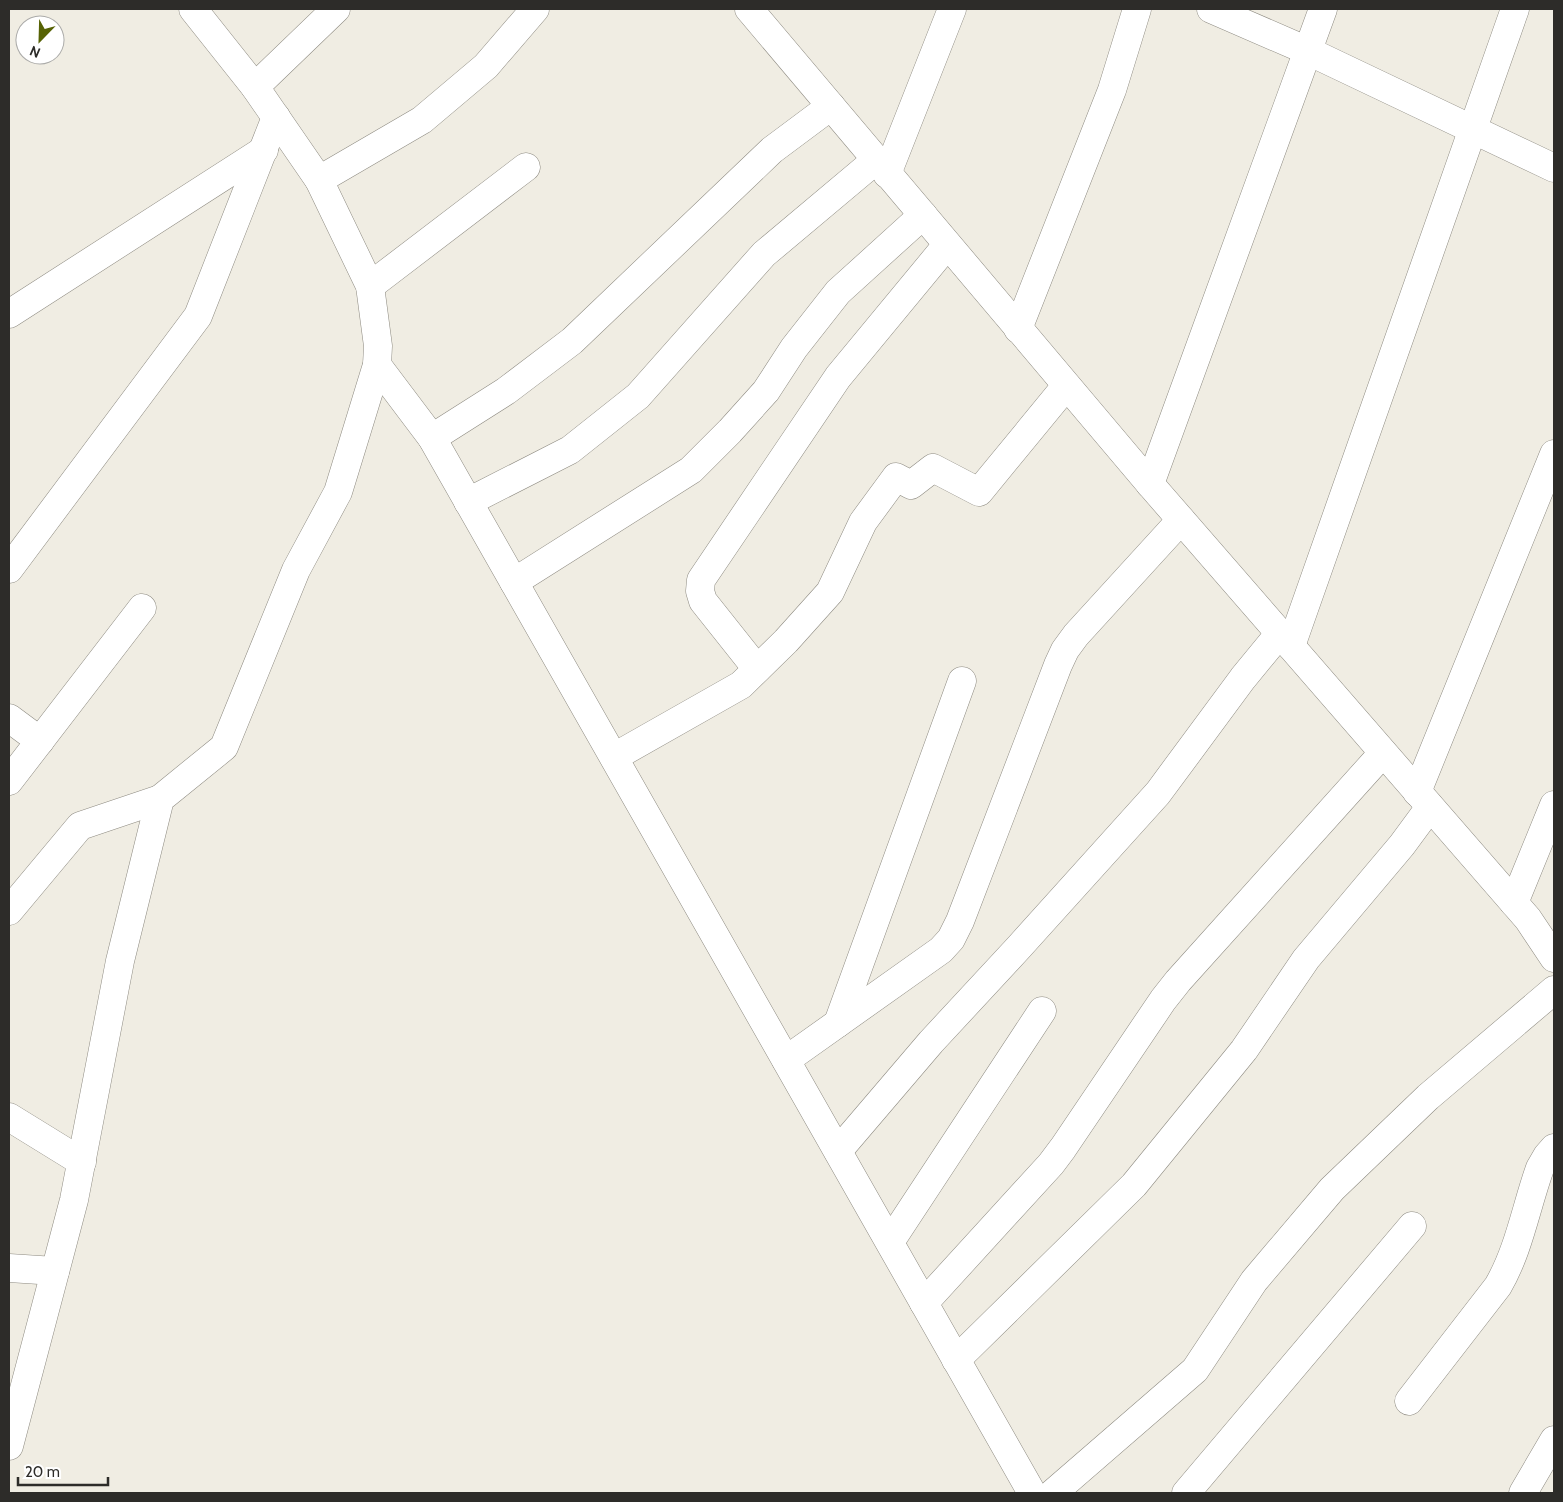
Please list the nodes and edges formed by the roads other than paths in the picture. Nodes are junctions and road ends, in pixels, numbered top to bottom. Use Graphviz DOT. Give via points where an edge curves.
graph roads {
  1 [pos="194,9"];
  2 [pos="336,9"];
  3 [pos="536,9"];
  4 [pos="952,9"];
  5 [pos="1137,9"];
  6 [pos="1211,9"];
  7 [pos="1323,9"];
  8 [pos="1515,9"];
  9 [pos="762,15"];
  10 [pos="1308,51"];
  11 [pos="255,86"];
  12 [pos="831,106"];
  13 [pos="276,117"];
  14 [pos="1473,130"];
  15 [pos="264,150"];
  16 [pos="526,167"];
  17 [pos="882,167"];
  18 [pos="1554,168"];
  19 [pos="319,180"];
  20 [pos="923,215"];
  21 [pos="947,245"];
  22 [pos="370,286"];
  23 [pos="9,314"];
  24 [pos="1018,329"];
  25 [pos="377,365"];
  26 [pos="1066,386"];
  27 [pos="432,438"];
  28 [pos="1554,454"];
  29 [pos="1150,484"];
  30 [pos="468,502"];
  31 [pos="1181,520"];
  32 [pos="9,569"];
  33 [pos="514,582"];
  34 [pos="142,608"];
  35 [pos="1285,640"];
  36 [pos="757,669"];
  37 [pos="962,681"];
  38 [pos="9,718"];
  39 [pos="40,741"];
  40 [pos="1383,753"];
  41 [pos="614,758"];
  42 [pos="9,781"];
  43 [pos="160,799"];
  44 [pos="1423,799"];
  45 [pos="1554,805"];
  46 [pos="1514,903"];
  47 [pos="9,912"];
  48 [pos="1554,958"];
  49 [pos="1554,990"];
  50 [pos="1042,1011"];
  51 [pos="838,1023"];
  52 [pos="786,1060"];
  53 [pos="9,1117"];
  54 [pos="1554,1148"];
  55 [pos="838,1151"];
  56 [pos="82,1162"];
  57 [pos="1412,1226"];
  58 [pos="890,1242"];
  59 [pos="9,1268"];
  60 [pos="55,1272"];
  61 [pos="924,1303"];
  62 [pos="956,1360"];
  63 [pos="1409,1401"];
  64 [pos="1554,1440"];
  65 [pos="9,1446"];
  66 [pos="1032,1493"];
  67 [pos="1053,1493"];
  68 [pos="1186,1493"];
  69 [pos="1523,1493"];
  1 -- 11 [label="street"];
  2 -- 11 [label="street"];
  3 -- 19 [label="street" via="486,66 422,120"];
  4 -- 17 [label="street"];
  5 -- 24 [label="street" via="1112,90"];
  6 -- 10 [label="street"];
  7 -- 10 [label="street"];
  8 -- 14 [label="street"];
  9 -- 12 [label="street"];
  10 -- 14 [label="street"];
  10 -- 29 [label="street"];
  11 -- 13 [label="street"];
  12 -- 17 [label="street"];
  12 -- 27 [label="street" via="772,150 572,341 506,391"];
  13 -- 15 [label="street"];
  13 -- 19 [label="street"];
  14 -- 18 [label="street"];
  14 -- 35 [label="street"];
  15 -- 23 [label="street"];
  15 -- 32 [label="street" via="198,316"];
  16 -- 22 [label="street"];
  17 -- 20 [label="street"];
  17 -- 30 [label="street" via="764,254 638,396 570,450"];
  19 -- 22 [label="street"];
  20 -- 21 [label="street"];
  20 -- 33 [label="street" via="838,292 794,348 766,391 691,470"];
  21 -- 24 [label="street"];
  21 -- 36 [label="street" via="838,377 701,580 703,600"];
  22 -- 25 [label="street" via="378,346"];
  24 -- 26 [label="street"];
  25 -- 27 [label="street"];
  25 -- 43 [label="street" via="338,492 296,570 224,747"];
  26 -- 29 [label="street"];
  26 -- 36 [label="street" via="979,492 933,468 911,485 896,477 863,522 830,592"];
  27 -- 30 [label="street"];
  28 -- 44 [label="street"];
  29 -- 31 [label="street"];
  30 -- 33 [label="street"];
  31 -- 35 [label="street"];
  31 -- 51 [label="street" via="1065,650 951,939 941,950"];
  33 -- 41 [label="street"];
  34 -- 39 [label="street"];
  35 -- 40 [label="street"];
  35 -- 55 [label="street" via="1243,678 1158,793 931,1042"];
  36 -- 41 [label="street" via="741,686"];
  37 -- 51 [label="street"];
  38 -- 39 [label="street"];
  39 -- 42 [label="street"];
  40 -- 44 [label="street"];
  40 -- 61 [label="street" via="1178,981 1057,1156"];
  41 -- 52 [label="street"];
  43 -- 47 [label="street" via="80,826"];
  43 -- 56 [label="street" via="120,961"];
  44 -- 46 [label="street"];
  44 -- 62 [label="street" via="1402,845 1306,959 1244,1050 1134,1185"];
  45 -- 46 [label="street"];
  46 -- 48 [label="street"];
  49 -- 67 [label="street" via="1428,1097 1332,1189 1254,1281 1195,1370"];
  50 -- 58 [label="street"];
  51 -- 52 [label="street"];
  52 -- 55 [label="street"];
  53 -- 56 [label="street"];
  54 -- 63 [label="street" via="1540,1168 1513,1257 1502,1280"];
  55 -- 58 [label="street"];
  56 -- 60 [label="street"];
  57 -- 68 [label="street"];
  58 -- 61 [label="street"];
  59 -- 60 [label="street"];
  60 -- 65 [label="street"];
  61 -- 62 [label="street"];
  62 -- 66 [label="street"];
  64 -- 69 [label="street"];
}
